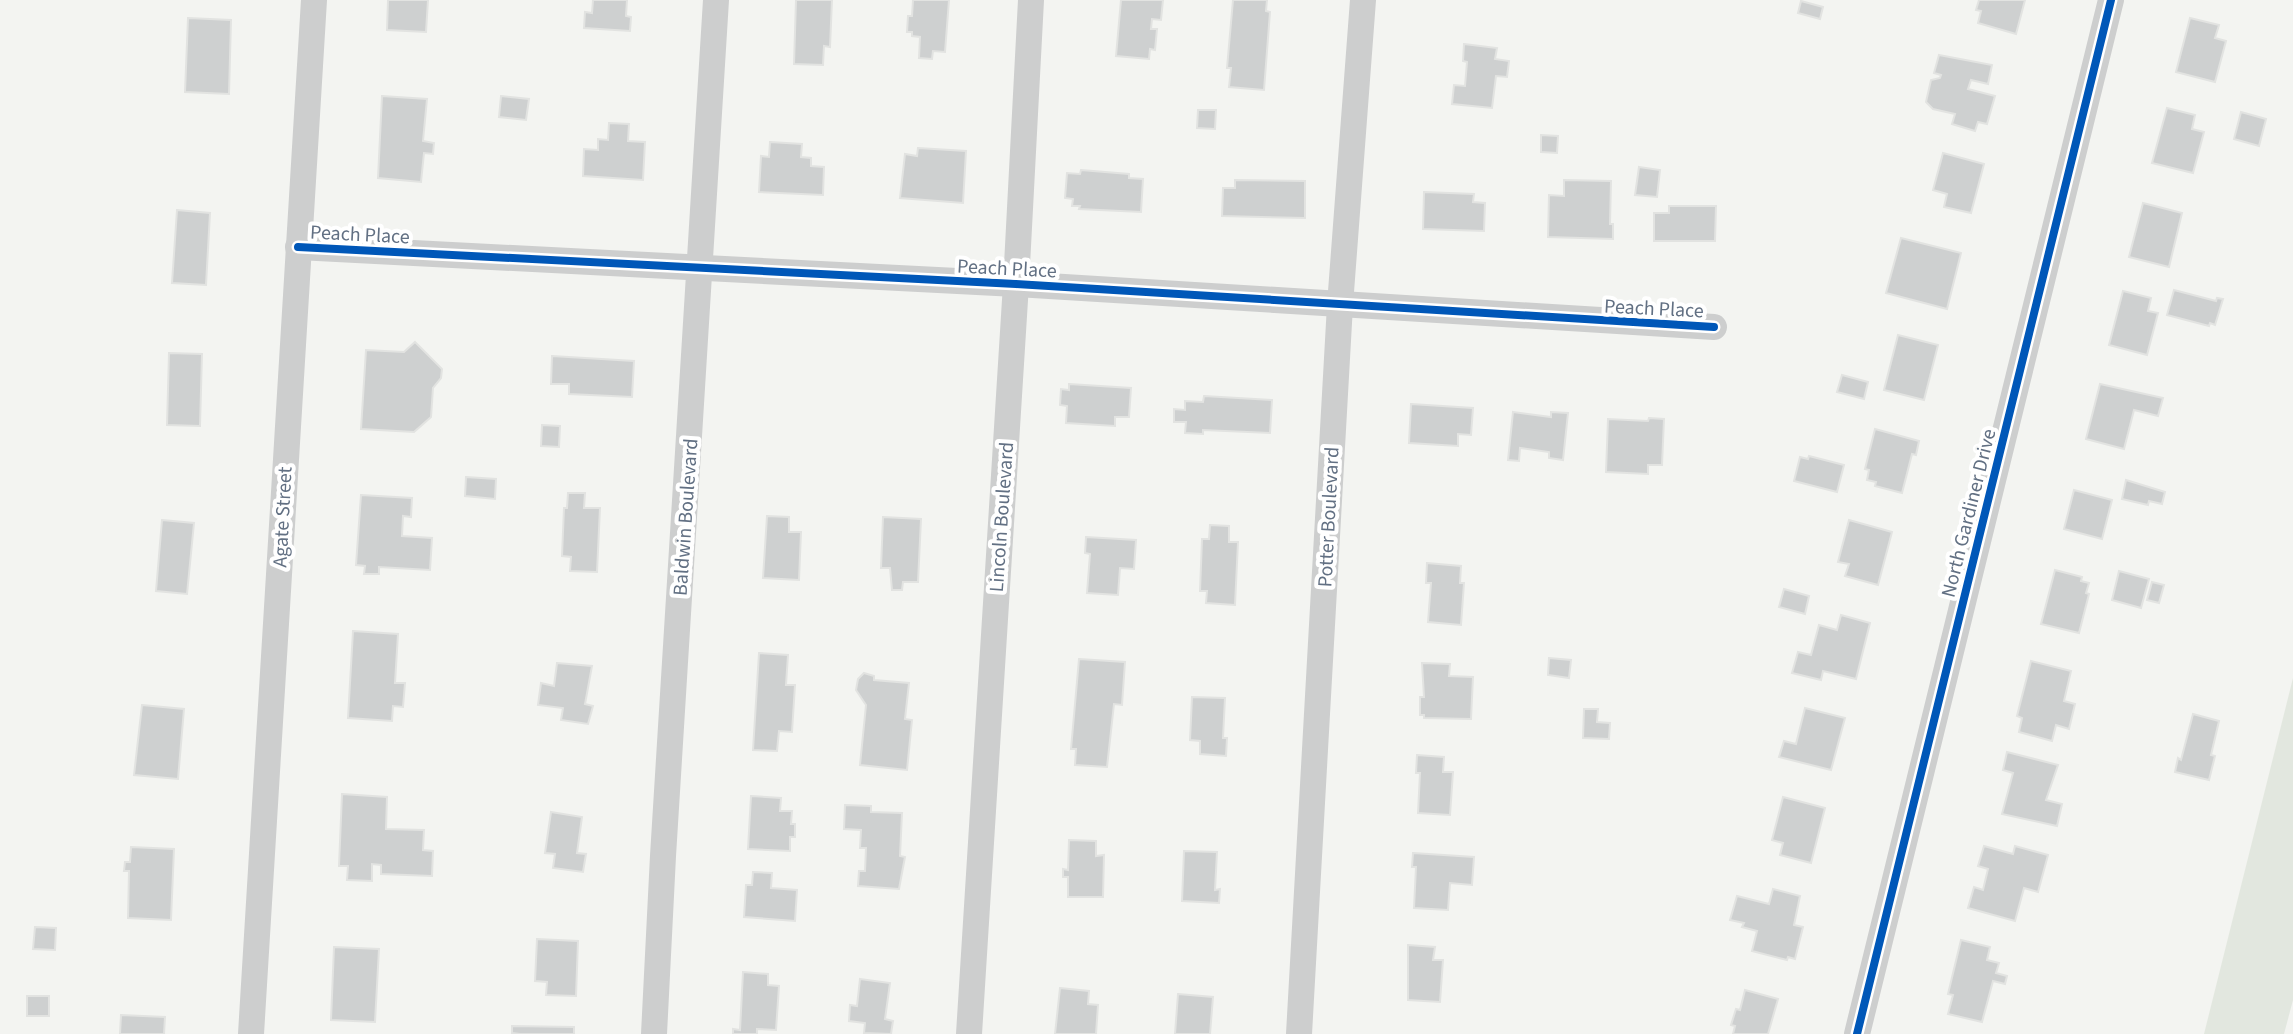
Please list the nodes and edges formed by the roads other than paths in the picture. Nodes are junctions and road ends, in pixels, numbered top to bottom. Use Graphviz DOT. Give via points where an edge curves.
graph roads {
  1 [pos="314,0"];
  2 [pos="716,0"];
  3 [pos="1031,0"];
  4 [pos="1363,0"];
  5 [pos="2111,0"];
  6 [pos="298,247"];
  7 [pos="701,269"];
  8 [pos="1016,284"];
  9 [pos="1340,305"];
  10 [pos="1714,327"];
  11 [pos="251,1034"];
  12 [pos="654,1034"];
  13 [pos="969,1034"];
  14 [pos="1299,1034"];
  15 [pos="1857,1034"];
  1 -- 6 [label="street, Agate Street"];
  2 -- 7 [label="street, Baldwin Boulevard"];
  3 -- 8 [label="street, Lincoln Boulevard"];
  4 -- 9 [label="street, Potter Boulevard"];
  5 -- 15 [label="street, North Gardiner Drive"];
  6 -- 7 [label="street, Peach Place"];
  6 -- 11 [label="street, Agate Street"];
  7 -- 8 [label="street, Peach Place"];
  7 -- 12 [label="street, Baldwin Boulevard"];
  8 -- 9 [label="street, Peach Place"];
  8 -- 13 [label="street, Lincoln Boulevard"];
  9 -- 10 [label="street, Peach Place"];
  9 -- 14 [label="street, Potter Boulevard"];
}
